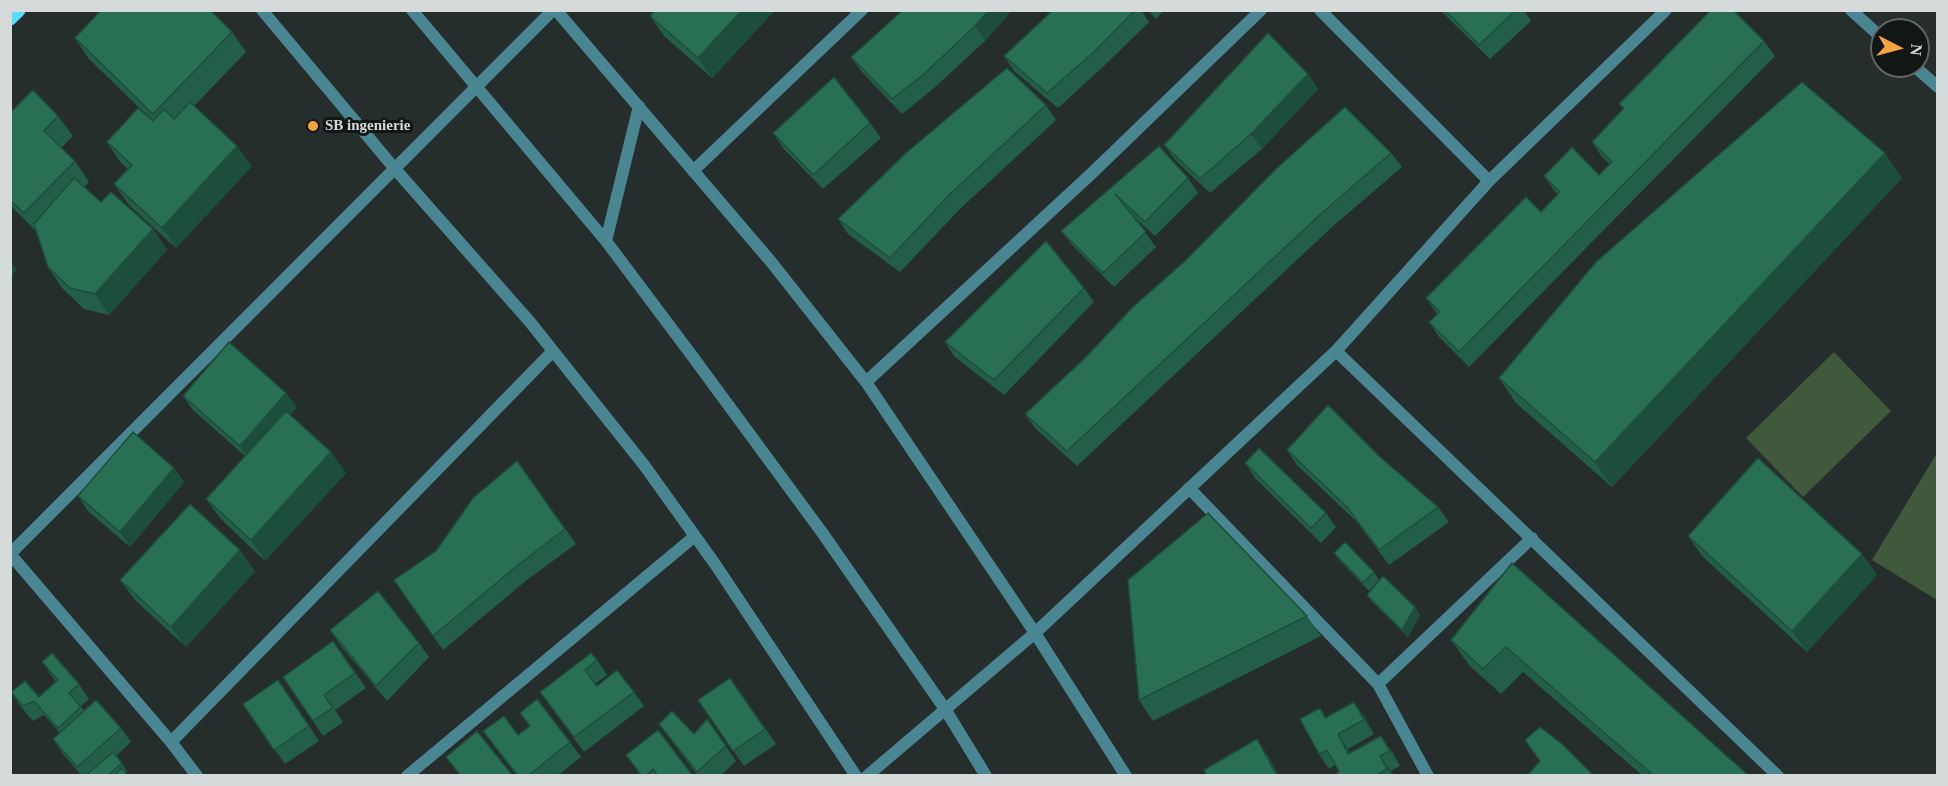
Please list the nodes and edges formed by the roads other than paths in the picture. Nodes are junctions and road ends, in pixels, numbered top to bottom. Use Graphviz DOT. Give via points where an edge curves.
graph roads {
  1 [pos="18,10"];
  2 [pos="262,10"];
  3 [pos="412,10"];
  4 [pos="554,10"];
  5 [pos="862,10"];
  6 [pos="1261,10"];
  7 [pos="1320,10"];
  8 [pos="1666,10"];
  9 [pos="1851,10"];
  10 [pos="10,18"];
  11 [pos="1870,27"];
  12 [pos="477,87"];
  13 [pos="639,106"];
  14 [pos="395,169"];
  15 [pos="693,171"];
  16 [pos="1489,181"];
  17 [pos="606,241"];
  18 [pos="553,351"];
  19 [pos="1336,351"];
  20 [pos="866,382"];
  21 [pos="1189,488"];
  22 [pos="695,536"];
  23 [pos="1532,538"];
  24 [pos="10,554"];
  25 [pos="1035,633"];
  26 [pos="1378,684"];
  27 [pos="945,709"];
  28 [pos="171,742"];
  29 [pos="196,776"];
  30 [pos="407,776"];
  31 [pos="856,776"];
  32 [pos="867,776"];
  33 [pos="986,776"];
  34 [pos="1126,776"];
  35 [pos="1428,776"];
  36 [pos="1778,776"];
  1 -- 10 [label="main road"];
  2 -- 14 [label="street"];
  3 -- 12 [label="street"];
  4 -- 12 [label="street"];
  4 -- 13 [label="street"];
  5 -- 15 [label="street"];
  6 -- 20 [label="street"];
  7 -- 16 [label="street"];
  8 -- 16 [label="street"];
  9 -- 11 [label="street"];
  12 -- 14 [label="street"];
  12 -- 17 [label="street"];
  13 -- 15 [label="street"];
  13 -- 17 [label="street"];
  14 -- 18 [label="street"];
  14 -- 24 [label="street"];
  15 -- 20 [label="street"];
  16 -- 19 [label="street"];
  17 -- 27 [label="street" via="821,531"];
  18 -- 22 [label="street"];
  18 -- 28 [label="street"];
  19 -- 21 [label="street"];
  19 -- 23 [label="street"];
  20 -- 25 [label="street"];
  21 -- 25 [label="street"];
  21 -- 26 [label="street"];
  22 -- 30 [label="street"];
  22 -- 31 [label="street"];
  23 -- 26 [label="street"];
  23 -- 36 [label="street"];
  24 -- 28 [label="street"];
  25 -- 27 [label="street"];
  25 -- 34 [label="street"];
  26 -- 35 [label="street"];
  27 -- 32 [label="street"];
  27 -- 33 [label="street"];
  28 -- 29 [label="street"];
}
